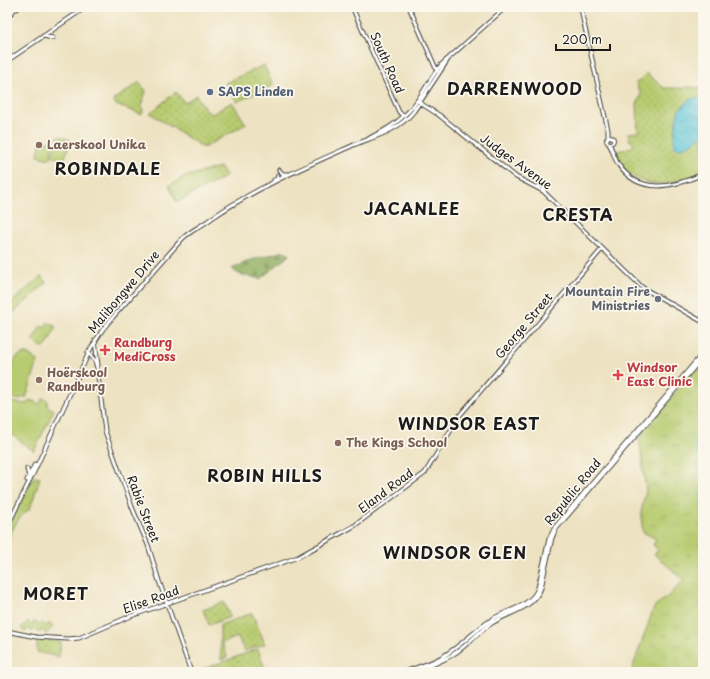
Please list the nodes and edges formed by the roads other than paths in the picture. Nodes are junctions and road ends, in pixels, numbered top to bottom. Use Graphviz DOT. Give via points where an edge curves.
graph roads {
  1 [pos="86,7"];
  2 [pos="352,7"];
  3 [pos="409,7"];
  4 [pos="506,7"];
  5 [pos="581,7"];
  6 [pos="7,9"];
  7 [pos="7,21"];
  8 [pos="43,36"];
  9 [pos="53,38"];
  10 [pos="449,58"];
  11 [pos="8,60"];
  12 [pos="437,70"];
  13 [pos="438,75"];
  14 [pos="424,95"];
  15 [pos="418,101"];
  16 [pos="417,106"];
  17 [pos="426,106"];
  18 [pos="400,113"];
  19 [pos="411,114"];
  20 [pos="403,116"];
  21 [pos="397,122"];
  22 [pos="610,138"];
  23 [pos="366,140"];
  24 [pos="611,143"];
  25 [pos="279,170"];
  26 [pos="290,174"];
  27 [pos="278,175"];
  28 [pos="702,175"];
  29 [pos="266,185"];
  30 [pos="215,216"];
  31 [pos="602,249"];
  32 [pos="703,322"];
  33 [pos="95,340"];
  34 [pos="88,352"];
  35 [pos="703,352"];
  36 [pos="703,357"];
  37 [pos="98,368"];
  38 [pos="460,415"];
  39 [pos="33,468"];
  40 [pos="36,476"];
  41 [pos="30,477"];
  42 [pos="7,526"];
  43 [pos="298,557"];
  44 [pos="167,604"];
  45 [pos="7,631"];
  46 [pos="191,672"];
  47 [pos="405,672"];
  48 [pos="414,672"];
  1 -- 8 [label="main road"];
  2 -- 18 [label="main road, South Road"];
  3 -- 12 [label="main road"];
  4 -- 10 [label="main road"];
  5 -- 22 [label="main road"];
  6 -- 7 [label="main road" via="15,10"];
  8 -- 9 [label="main road"];
  8 -- 11 [label="main road"];
  10 -- 12 [label="main road, Malibongwe Drive"];
  10 -- 13 [label="main road, Malibongwe Drive"];
  12 -- 13 [label="main road"];
  12 -- 15 [label="main road, Malibongwe Drive"];
  13 -- 14 [label="main road, Malibongwe Drive"];
  14 -- 15 [label="main road, Malibongwe Drive"];
  14 -- 17 [label="main road"];
  15 -- 16 [label="main road, Malibongwe Drive"];
  15 -- 17 [label="main road, Judges Avenue"];
  15 -- 20 [label="main road, Malibongwe Drive"];
  16 -- 17 [label="main road"];
  16 -- 19 [label="main road, Malibongwe Drive"];
  17 -- 31 [label="main road, Judges Avenue" via="516,177 545,193"];
  18 -- 20 [label="main road, South Road"];
  18 -- 21 [label="main road"];
  19 -- 20 [label="main road"];
  19 -- 23 [label="main road, Malibongwe Drive" via="393,129"];
  20 -- 21 [label="main road, Malibongwe Drive"];
  21 -- 23 [label="main road, Malibongwe Drive"];
  22 -- 24 [label="main road" via="614,140"];
  22 -- 24 [label="main road" via="607,141"];
  23 -- 26 [label="main road, Malibongwe Drive"];
  24 -- 28 [label="main road" via="616,160 623,170 633,179 645,184 669,185"];
  25 -- 26 [label="main road" via="285,175"];
  26 -- 29 [label="main road, Malibongwe Drive"];
  27 -- 29 [label="main road" via="277,179"];
  29 -- 30 [label="main road, Malibongwe Drive"];
  30 -- 33 [label="main road, Malibongwe Drive" via="182,239"];
  30 -- 34 [label="main road, Malibongwe Drive" via="196,226 182,238 104,325"];
  31 -- 32 [label="main road, Judges Avenue" via="642,288"];
  31 -- 38 [label="main road, George Street"];
  33 -- 34 [label="main road, Malibongwe Drive"];
  33 -- 37 [label="main road"];
  34 -- 37 [label="main road, Rabie Street"];
  34 -- 39 [label="main road, Malibongwe Drive"];
  34 -- 41 [label="main road, Malibongwe Drive"];
  35 -- 47 [label="main road, Republic Road" via="554,528 538,588 532,598 491,620 442,658"];
  36 -- 48 [label="main road, Republic Road" via="556,530 541,588 533,600 492,623 460,650"];
  37 -- 44 [label="main road, Rabie Street" via="105,431 148,545"];
  38 -- 43 [label="main road, Eland Road" via="425,473 354,526"];
  39 -- 41 [label="main road, Malibongwe Drive"];
  39 -- 41 [label="main road" via="27,469"];
  40 -- 41 [label="main road"];
  41 -- 42 [label="main road, Malibongwe Drive"];
  43 -- 44 [label="main road, Elise Road"];
  44 -- 45 [label="main road, Elise Road" via="76,639"];
  44 -- 46 [label="main road, Rabie Street"];
}
